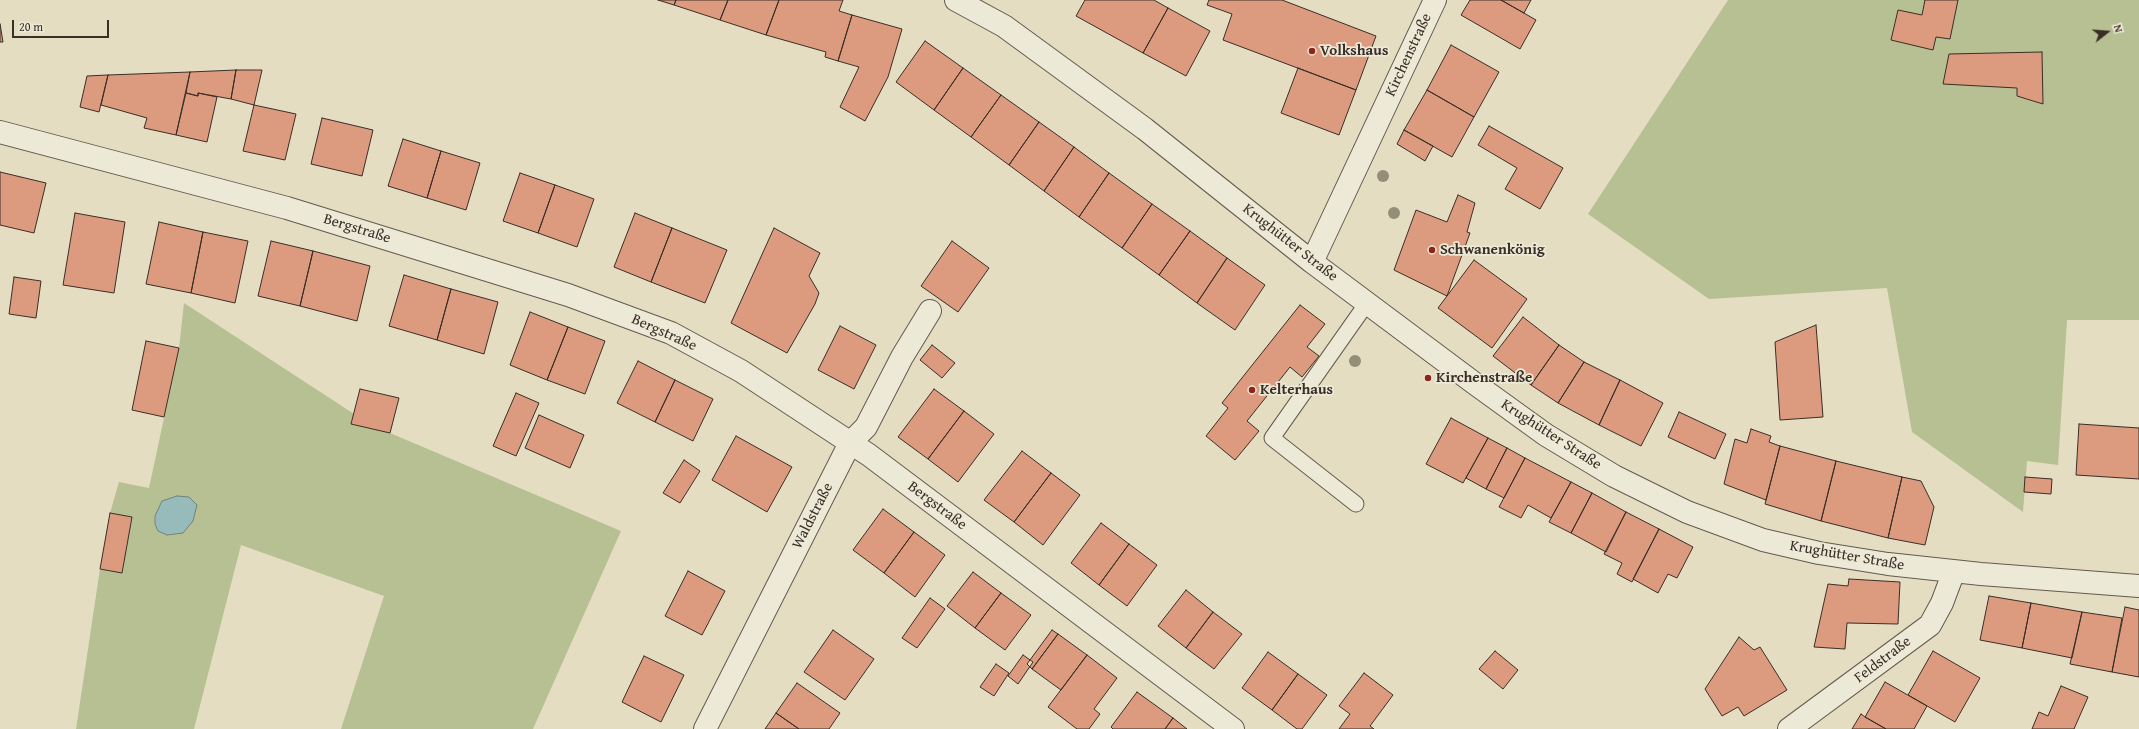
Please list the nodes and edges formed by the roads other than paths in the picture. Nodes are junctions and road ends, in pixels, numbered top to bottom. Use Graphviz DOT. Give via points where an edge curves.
graph roads {
  1 [pos="956,0"];
  2 [pos="1435,0"];
  3 [pos="0,132"];
  4 [pos="1312,262"];
  5 [pos="1367,303"];
  6 [pos="930,310"];
  7 [pos="850,443"];
  8 [pos="1356,504"];
  9 [pos="1954,571"];
  10 [pos="2139,586"];
  11 [pos="705,729"];
  12 [pos="1233,729"];
  13 [pos="1789,729"];
  1 -- 4 [label="street, Krughütter Straße" via="1004,26 1145,129"];
  2 -- 4 [label="street, Kirchenstraße"];
  3 -- 7 [label="street, Bergstraße" via="287,208 568,295 671,333 741,371"];
  4 -- 5 [label="street, Krughütter Straße"];
  5 -- 8 [label="lane" via="1272,438"];
  5 -- 9 [label="street, Krughütter Straße" via="1546,435 1614,476 1687,512 1763,540 1805,550 1888,564"];
  6 -- 7 [label="street, Waldstraße" via="902,357 866,427"];
  7 -- 11 [label="street, Waldstraße"];
  7 -- 12 [label="street, Bergstraße"];
  9 -- 10 [label="street, Krughütter Straße"];
  9 -- 13 [label="street, Feldstraße" via="1942,603 1930,625"];
}
